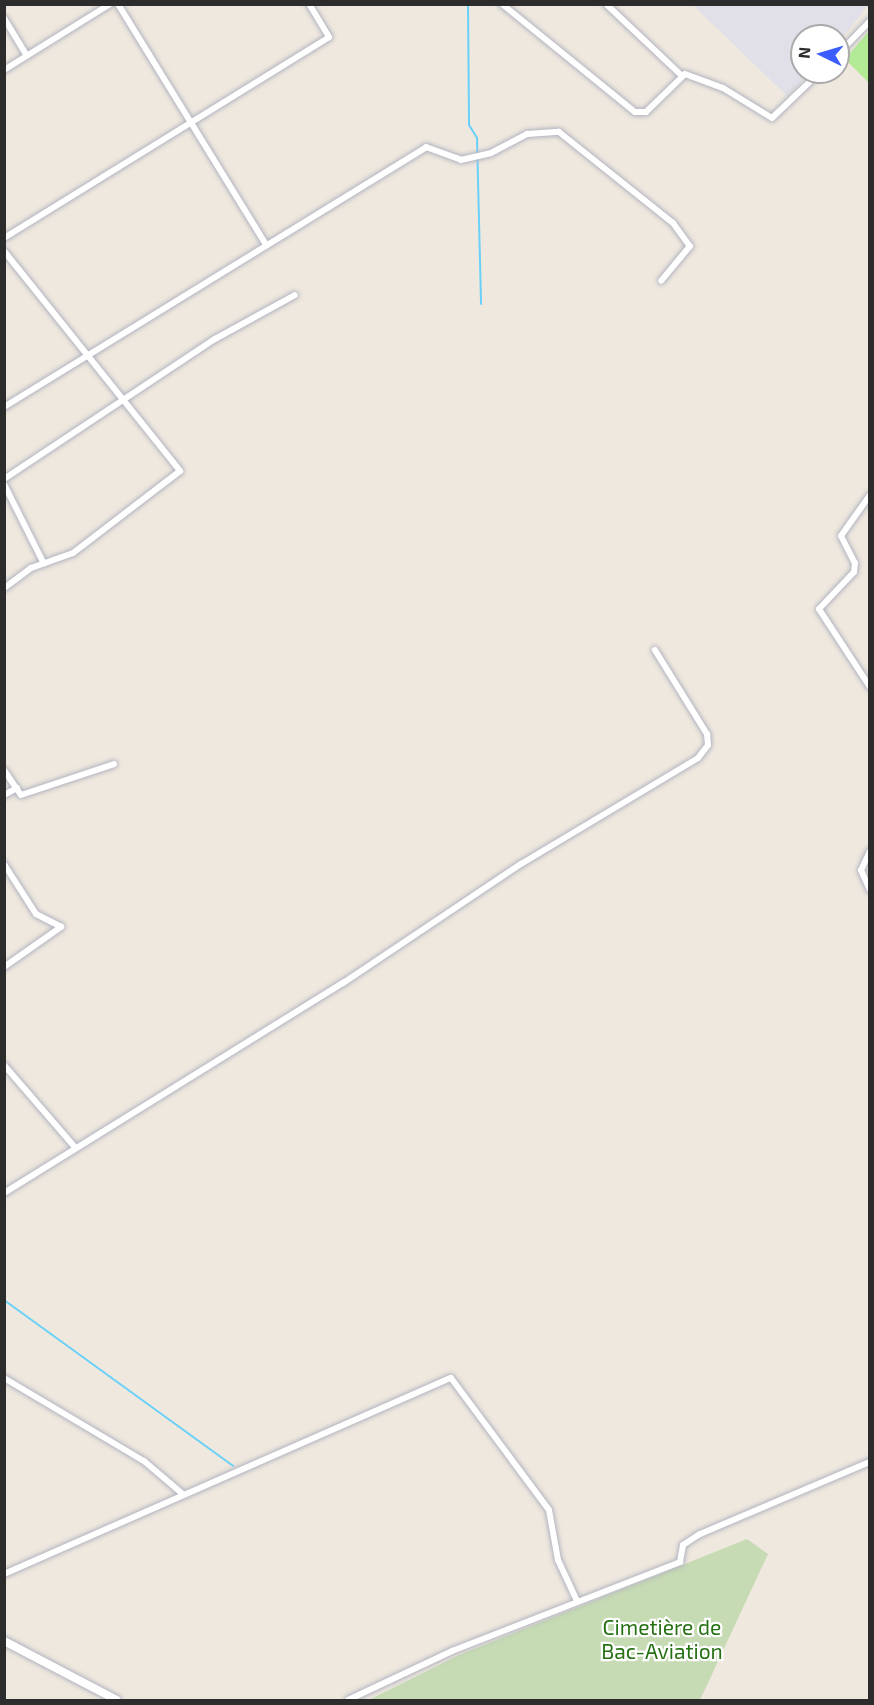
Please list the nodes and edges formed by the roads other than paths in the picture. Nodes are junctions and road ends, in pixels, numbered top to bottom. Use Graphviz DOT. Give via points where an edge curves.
graph roads {
  1 [pos="110,4"];
  2 [pos="118,4"];
  3 [pos="309,4"];
  4 [pos="502,4"];
  5 [pos="606,4"];
  6 [pos="4,18"];
  7 [pos="870,21"];
  8 [pos="850,42"];
  9 [pos="27,56"];
  10 [pos="4,70"];
  11 [pos="680,74"];
  12 [pos="807,84"];
  13 [pos="192,122"];
  14 [pos="4,238"];
  15 [pos="266,245"];
  16 [pos="4,251"];
  17 [pos="661,281"];
  18 [pos="295,295"];
  19 [pos="88,355"];
  20 [pos="123,401"];
  21 [pos="4,407"];
  22 [pos="4,479"];
  23 [pos="4,484"];
  24 [pos="870,495"];
  25 [pos="44,564"];
  26 [pos="4,588"];
  27 [pos="655,650"];
  28 [pos="870,687"];
  29 [pos="114,764"];
  30 [pos="4,770"];
  31 [pos="17,788"];
  32 [pos="4,795"];
  33 [pos="870,851"];
  34 [pos="4,864"];
  35 [pos="870,890"];
  36 [pos="4,967"];
  37 [pos="4,1065"];
  38 [pos="74,1146"];
  39 [pos="4,1193"];
  40 [pos="4,1378"];
  41 [pos="870,1462"];
  42 [pos="184,1495"];
  43 [pos="4,1574"];
  44 [pos="577,1601"];
  45 [pos="4,1641"];
  46 [pos="117,1701"];
  47 [pos="348,1701"];
  1 -- 9 [label="street"];
  2 -- 13 [label="street"];
  3 -- 13 [label="street" via="329,37"];
  4 -- 11 [label="street" via="630,110 646,112"];
  5 -- 11 [label="street"];
  6 -- 9 [label="street"];
  7 -- 8 [label="street"];
  9 -- 10 [label="street"];
  11 -- 12 [label="street" via="723,87 772,118"];
  13 -- 14 [label="street"];
  13 -- 15 [label="street"];
  15 -- 17 [label="street" via="421,149 432,147 454,160 474,158 527,134 559,132 674,222 690,246"];
  15 -- 19 [label="street"];
  16 -- 19 [label="street"];
  18 -- 20 [label="street"];
  19 -- 20 [label="street"];
  19 -- 21 [label="street"];
  20 -- 22 [label="street"];
  20 -- 25 [label="street" via="180,471 73,553"];
  23 -- 25 [label="street"];
  24 -- 28 [label="street" via="841,536 855,563 854,572 819,609"];
  25 -- 26 [label="street"];
  27 -- 38 [label="street" via="707,734 708,745 698,758"];
  29 -- 31 [label="street" via="21,795"];
  30 -- 31 [label="street"];
  31 -- 32 [label="street"];
  33 -- 35 [label="street" via="861,870"];
  34 -- 36 [label="street" via="36,914 61,927"];
  37 -- 38 [label="street"];
  38 -- 39 [label="street"];
  40 -- 42 [label="street" via="144,1461"];
  41 -- 44 [label="street" via="700,1534 683,1545 680,1562"];
  42 -- 43 [label="street"];
  42 -- 44 [label="street" via="451,1378 554,1520 558,1560"];
  44 -- 47 [label="street"];
  45 -- 46 [label="street"];
}
